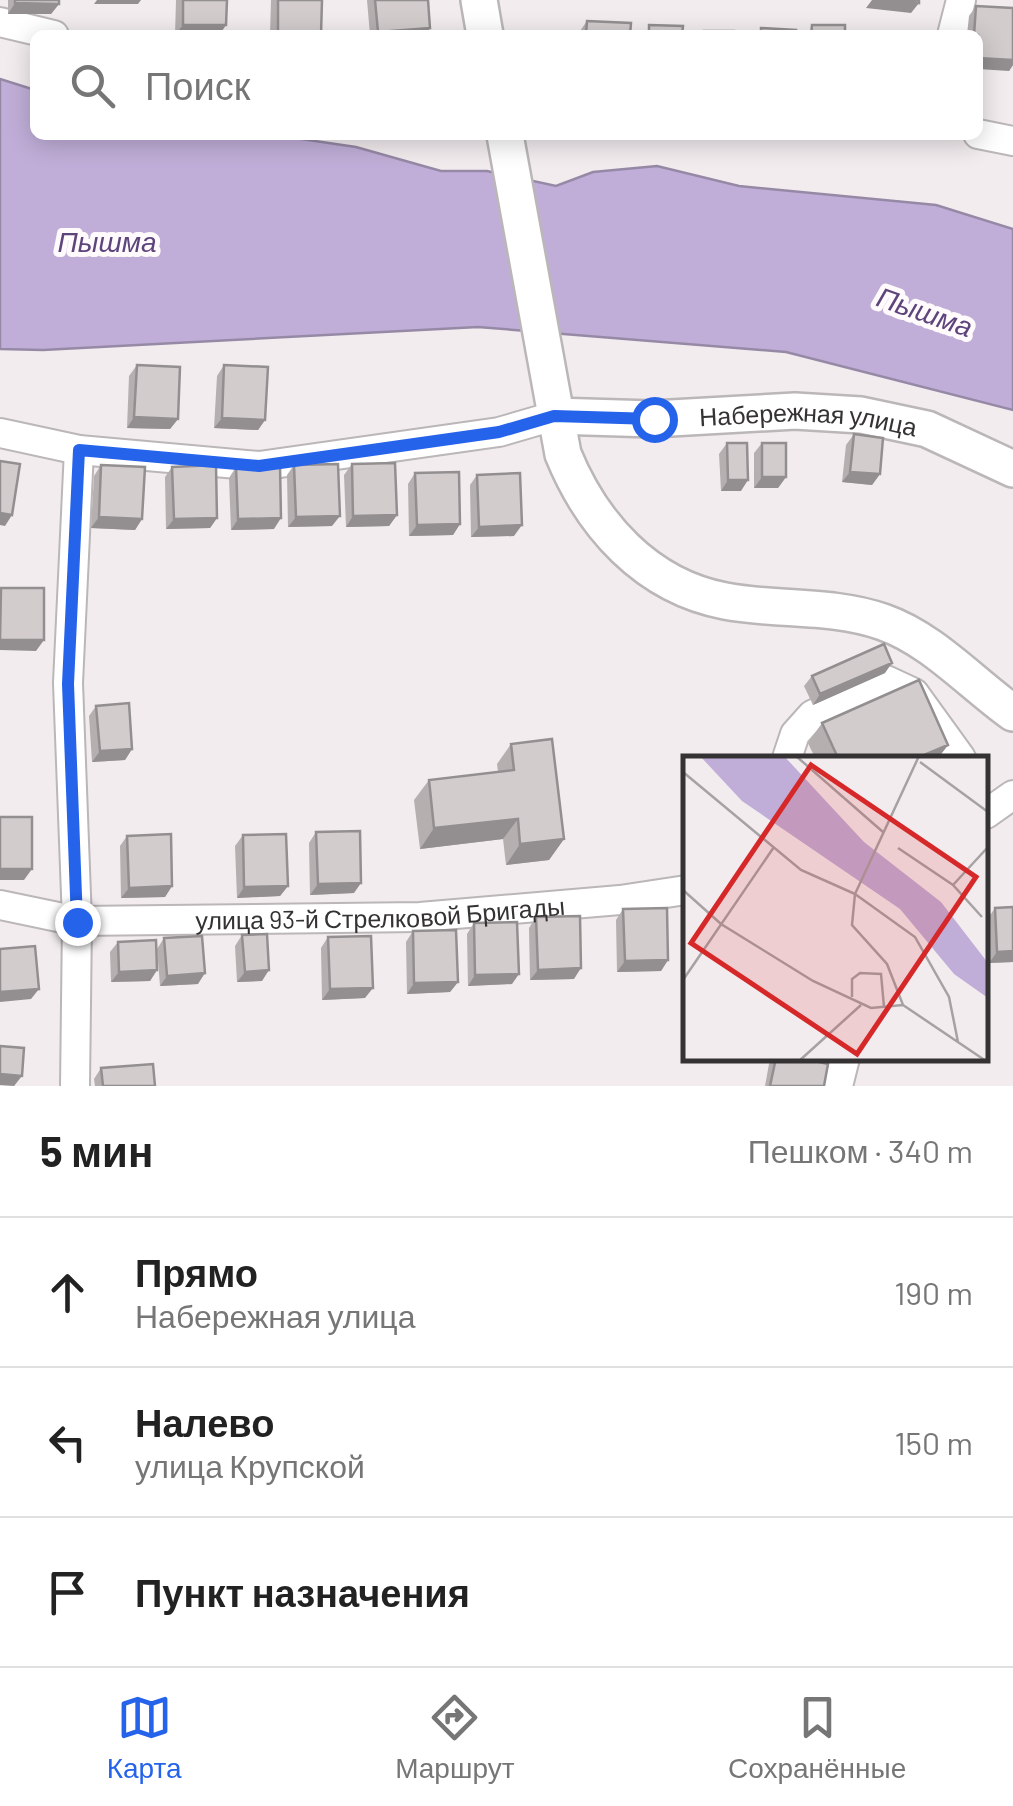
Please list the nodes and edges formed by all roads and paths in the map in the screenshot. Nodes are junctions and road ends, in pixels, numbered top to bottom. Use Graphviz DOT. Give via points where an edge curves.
graph roads {
  1 [pos="479,0"];
  2 [pos="961,0"];
  3 [pos="0,22"];
  4 [pos="33,30"];
  5 [pos="484,30"];
  6 [pos="953,30"];
  7 [pos="983,135"];
  8 [pos="1013,141"];
  9 [pos="507,147"];
  10 [pos="554,416"];
  11 [pos="0,432"];
  12 [pos="79,450"];
  13 [pos="1013,469"];
  14 [pos="1013,713"];
  15 [pos="788,756"];
  16 [pos="960,756"];
  17 [pos="683,890"];
  18 [pos="0,905"];
  19 [pos="77,922"];
  20 [pos="844,1061"];
  21 [pos="76,1086"];
  22 [pos="838,1086"];
  1 -- 5 [label="main road"];
  2 -- 6 [label="street"];
  3 -- 4 [label="street"];
  7 -- 8 [label="street"];
  9 -- 10 [label="main road"];
  10 -- 12 [label="street, Набережная улица" via="499,432 259,466"];
  10 -- 13 [label="main road, Набережная улица" via="861,415 927,429"];
  10 -- 14 [label="main road" via="563,454 591,508 628,554 664,578 724,601 842,611 885,622 921,640"];
  11 -- 12 [label="street, Набережная улица"];
  12 -- 19 [label="street" via="68,684"];
  15 -- 16 [label="street" via="812,715 886,680 914,692"];
  17 -- 19 [label="street, улица 93-й Стрелковой Бригады" via="420,917"];
  18 -- 19 [label="street, улица 93-й Стрелковой Бригады"];
  19 -- 21 [label="street"];
  20 -- 22 [label="street"];
}
